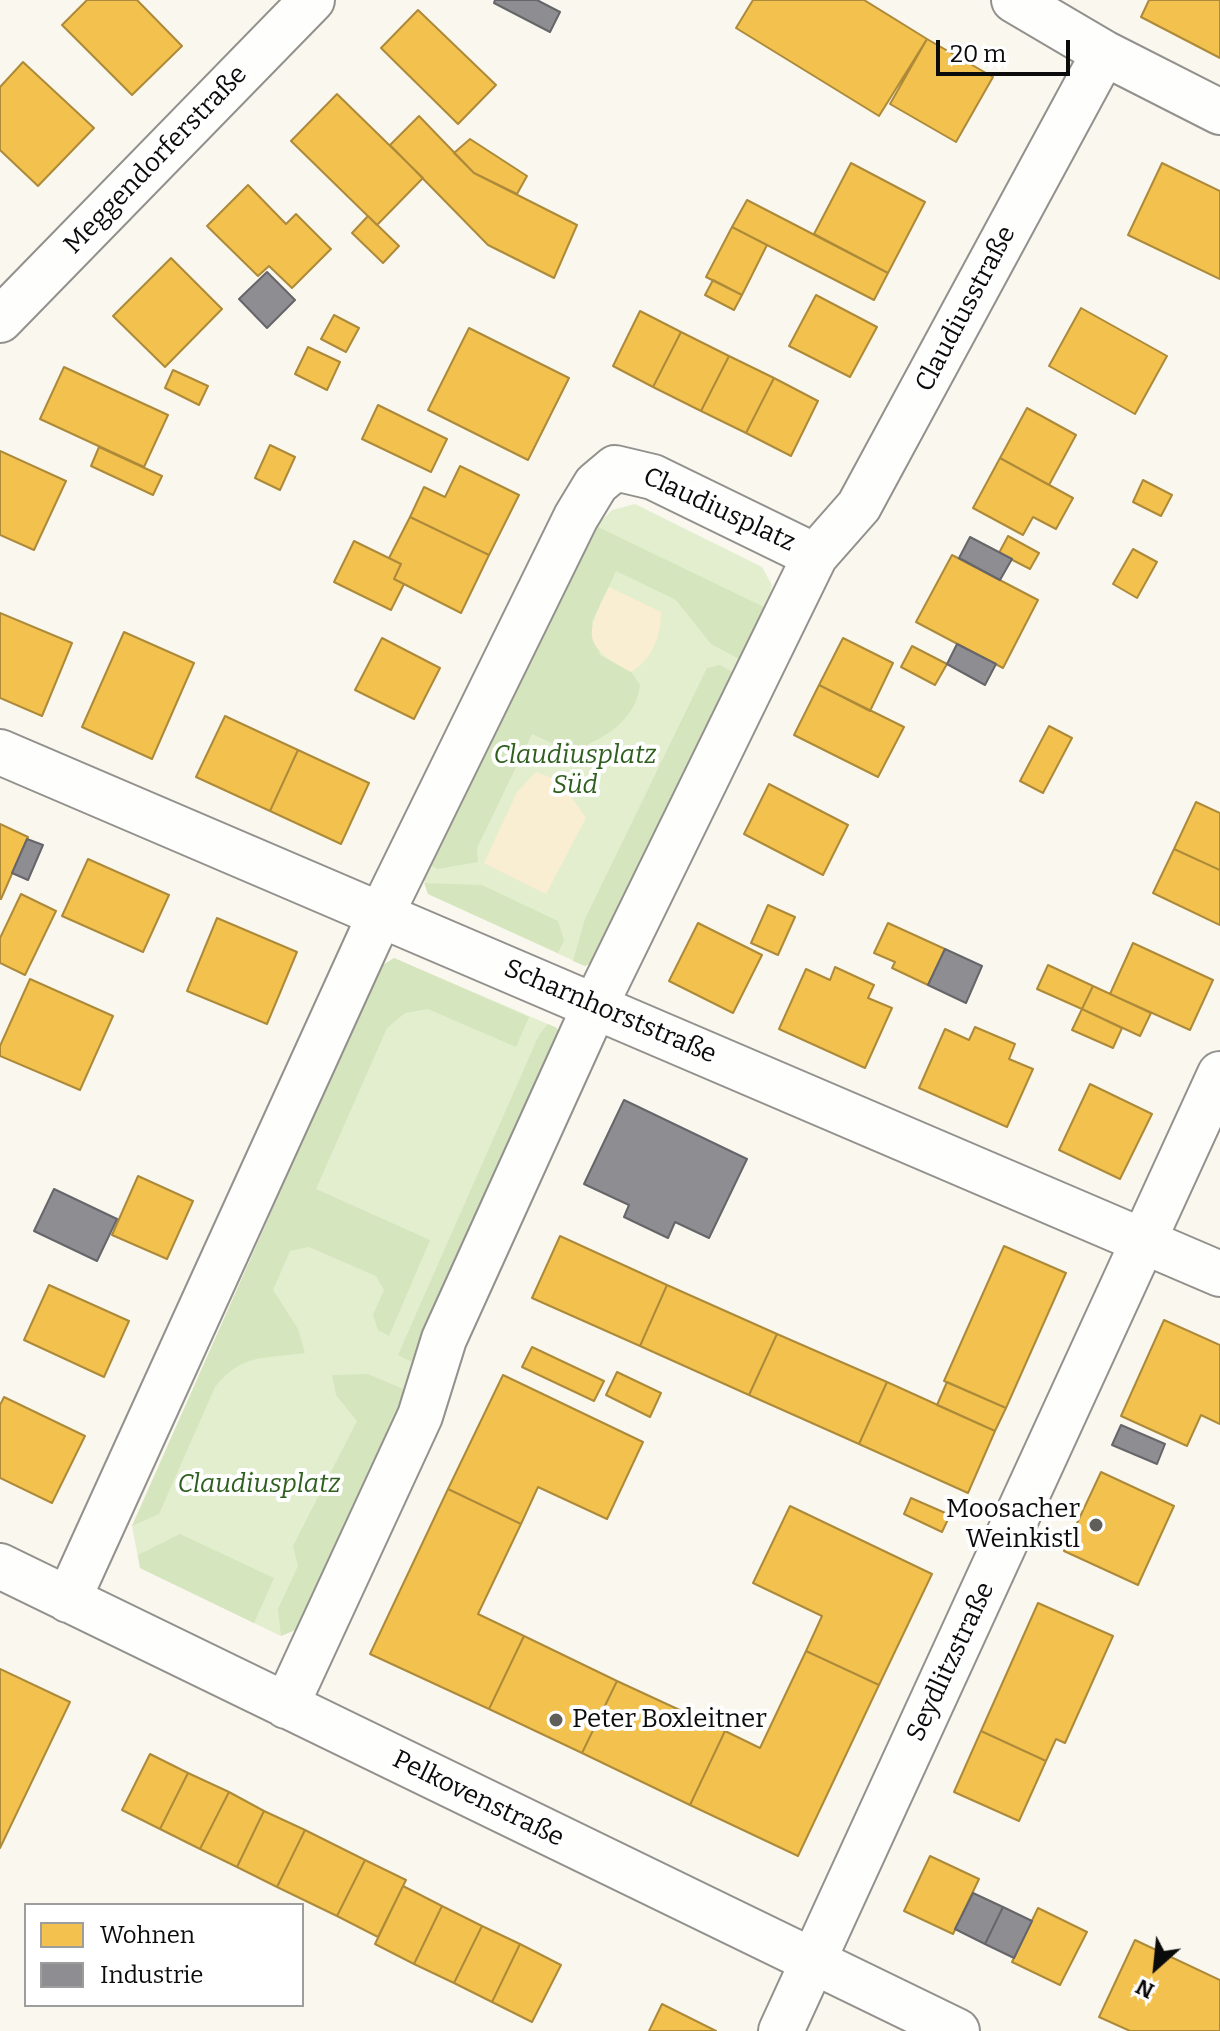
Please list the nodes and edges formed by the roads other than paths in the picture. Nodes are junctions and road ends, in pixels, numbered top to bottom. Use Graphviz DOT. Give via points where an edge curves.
graph roads {
  1 [pos="312,0"];
  2 [pos="1014,0"];
  3 [pos="1104,53"];
  4 [pos="1220,112"];
  5 [pos="0,320"];
  6 [pos="815,556"];
  7 [pos="0,752"];
  8 [pos="381,914"];
  9 [pos="595,1006"];
  10 [pos="1220,1074"];
  11 [pos="1143,1240"];
  12 [pos="1220,1274"];
  13 [pos="0,1566"];
  14 [pos="68,1600"];
  15 [pos="286,1706"];
  16 [pos="814,1961"];
  17 [pos="781,2031"];
  18 [pos="957,2031"];
  1 -- 5 [label="street, Meggendorferstraße"];
  2 -- 3 [label="street"];
  3 -- 4 [label="street"];
  3 -- 6 [label="street, Claudiusstraße" via="859,506"];
  6 -- 8 [label="street, Claudiusplatz" via="638,471 615,468 603,474 576,517"];
  6 -- 9 [label="street, Claudiusplatz"];
  7 -- 8 [label="street, Scharnhorststraße"];
  8 -- 9 [label="street, Scharnhorststraße"];
  8 -- 14 [label="street, Claudiusplatz"];
  9 -- 11 [label="street, Scharnhorststraße"];
  9 -- 15 [label="street, Claudiusplatz" via="444,1339 420,1416"];
  10 -- 11 [label="street, Seydlitzstraße"];
  11 -- 12 [label="street, Scharnhorststraße"];
  11 -- 16 [label="street, Seydlitzstraße"];
  13 -- 14 [label="street, Pelkovenstraße"];
  14 -- 15 [label="street, Pelkovenstraße"];
  15 -- 16 [label="street, Pelkovenstraße"];
  16 -- 17 [label="street, Seydlitzstraße"];
  16 -- 18 [label="street, Pelkovenstraße"];
}
